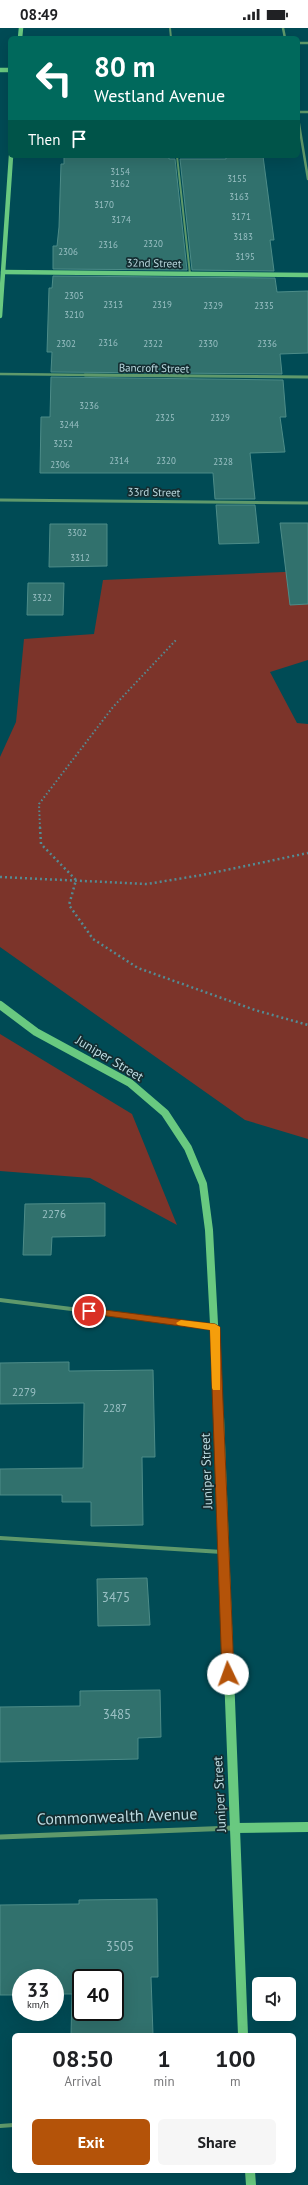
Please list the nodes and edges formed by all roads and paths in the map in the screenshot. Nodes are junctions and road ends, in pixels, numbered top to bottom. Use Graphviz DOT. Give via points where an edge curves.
graph roads {
  1 [pos="300,130"];
  2 [pos="10,158"];
  3 [pos="177,158"];
  4 [pos="308,179"];
  5 [pos="2,272"];
  6 [pos="190,274"];
  7 [pos="308,275"];
  8 [pos="0,316"];
  9 [pos="0,374"];
  10 [pos="308,377"];
  11 [pos="0,500"];
  12 [pos="308,503"];
  13 [pos="176,640"];
  14 [pos="308,853"];
  15 [pos="0,877"];
  16 [pos="76,880"];
  17 [pos="0,1005"];
  18 [pos="308,1025"];
  19 [pos="0,1300"];
  20 [pos="215,1327"];
  21 [pos="0,1538"];
  22 [pos="222,1552"];
  23 [pos="308,1827"];
  24 [pos="235,1828"];
  25 [pos="0,1836"];
  26 [pos="243,2033"];
  27 [pos="12,2125"];
  28 [pos="0,2126"];
  29 [pos="250,2173"];
  30 [pos="251,2185"];
  1 -- 4 [label="street"];
  2 -- 5 [label="street"];
  3 -- 6 [label="lane"];
  5 -- 6 [label="street, 32nd Street"];
  5 -- 8 [label="street"];
  6 -- 7 [label="street, 32nd Street"];
  9 -- 10 [label="street, Bancroft Street"];
  11 -- 12 [label="street, 33rd Street"];
  13 -- 16 [label="path" via="113,707 39,804 41,844"];
  14 -- 16 [label="path" via="147,884"];
  15 -- 16 [label="path"];
  16 -- 18 [label="path" via="69,905 73,911 93,939 138,968 255,1010"];
  17 -- 20 [label="street, Juniper Street" via="36,1032 130,1083 165,1113 188,1148 203,1184 209,1230"];
  19 -- 20 [label="street"];
  20 -- 22 [label="street, Juniper Street"];
  21 -- 22 [label="lane"];
  22 -- 24 [label="street, Juniper Street"];
  23 -- 24 [label="street, Commonwealth Avenue"];
  24 -- 25 [label="street, Commonwealth Avenue"];
  24 -- 26 [label="street, Juniper Street"];
  27 -- 28 [label="lane"];
  29 -- 30 [label="street"];
}
